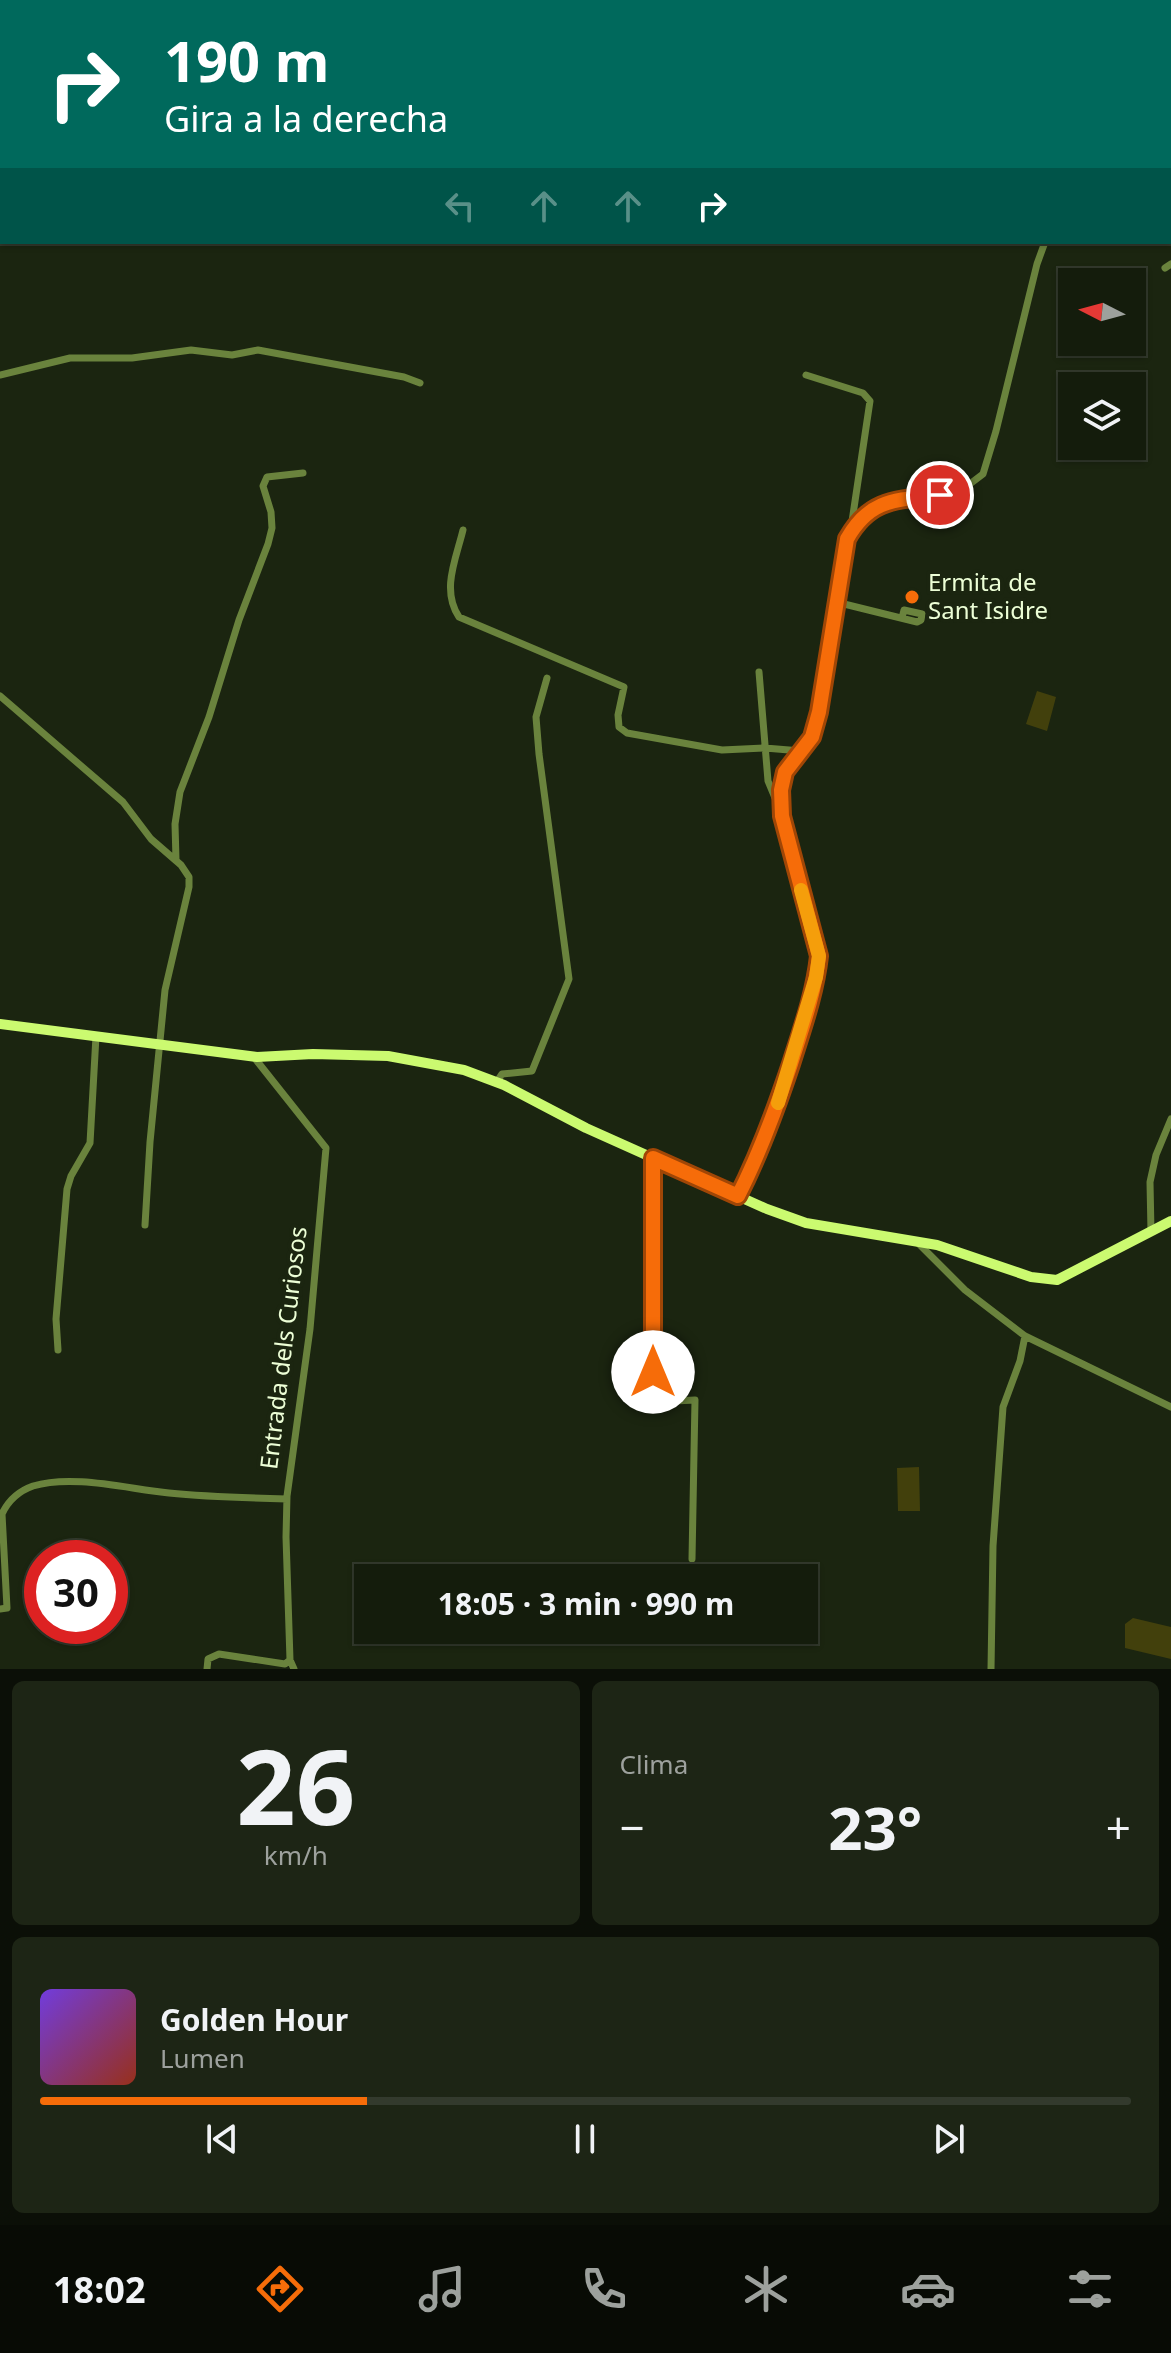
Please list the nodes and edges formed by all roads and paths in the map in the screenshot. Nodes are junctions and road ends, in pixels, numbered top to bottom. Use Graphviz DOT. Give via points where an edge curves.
graph roads {
  1 [pos="1044,244"];
  2 [pos="0,375"];
  3 [pos="806,375"];
  4 [pos="420,383"];
  5 [pos="303,473"];
  6 [pos="463,530"];
  7 [pos="851,532"];
  8 [pos="836,602"];
  9 [pos="902,618"];
  10 [pos="759,672"];
  11 [pos="547,678"];
  12 [pos="0,696"];
  13 [pos="765,748"];
  14 [pos="801,751"];
  15 [pos="782,816"];
  16 [pos="176,860"];
  17 [pos="0,1024"];
  18 [pos="96,1036"];
  19 [pos="161,1043"];
  20 [pos="253,1056"];
  21 [pos="496,1083"];
  22 [pos="1171,1119"];
  23 [pos="653,1158"];
  24 [pos="738,1196"];
  25 [pos="1171,1221"];
  26 [pos="145,1225"];
  27 [pos="1151,1232"];
  28 [pos="917,1241"];
  29 [pos="1025,1336"];
  30 [pos="58,1350"];
  31 [pos="1171,1407"];
  32 [pos="287,1499"];
  33 [pos="692,1559"];
  34 [pos="0,1609"];
  35 [pos="290,1660"];
  36 [pos="207,1669"];
  37 [pos="294,1669"];
  38 [pos="991,1669"];
  1 -- 7 [label="street" via="983,474 958,493 885,501 859,519"];
  2 -- 4 [label="street" via="70,358 258,350"];
  3 -- 7 [label="street" via="863,393 870,401"];
  5 -- 16 [label="street" via="267,477 263,486 272,528 180,792"];
  6 -- 13 [label="street" via="448,591 459,617 624,687 618,715 619,727 627,733 722,750"];
  7 -- 8 [label="street"];
  8 -- 9 [label="street"];
  8 -- 14 [label="street" via="819,712 812,737"];
  10 -- 13 [label="street"];
  11 -- 21 [label="street" via="536,717 569,979 532,1071 502,1074"];
  12 -- 16 [label="street" via="123,802 151,839"];
  13 -- 14 [label="street"];
  13 -- 15 [label="street" via="768,781"];
  14 -- 15 [label="street" via="785,772"];
  15 -- 24 [label="street" via="819,956 776,1107"];
  16 -- 19 [label="street" via="189,877 189,887 165,990"];
  17 -- 18 [label="main road"];
  18 -- 19 [label="main road"];
  18 -- 30 [label="street" via="90,1143 67,1189"];
  19 -- 20 [label="main road"];
  19 -- 26 [label="street"];
  20 -- 21 [label="main road" via="388,1056 464,1070"];
  20 -- 32 [label="street, Entrada dels Curiosos" via="326,1148 310,1329"];
  21 -- 23 [label="main road"];
  22 -- 27 [label="street" via="1150,1182"];
  23 -- 24 [label="main road"];
  23 -- 33 [label="street" via="653,1402 695,1400"];
  24 -- 28 [label="main road" via="806,1223"];
  25 -- 27 [label="main road"];
  27 -- 28 [label="main road" via="1057,1280 1031,1277"];
  28 -- 29 [label="street" via="965,1290"];
  29 -- 31 [label="street"];
  29 -- 38 [label="street" via="1003,1407"];
  32 -- 34 [label="street" via="222,1498 105,1484 31,1487 8,1501 2,1514 7,1608"];
  32 -- 35 [label="street, Entrada dels Curiosos"];
  35 -- 36 [label="street" via="285,1664 219,1654 208,1659"];
  35 -- 37 [label="street, Entrada dels Curiosos"];
}
